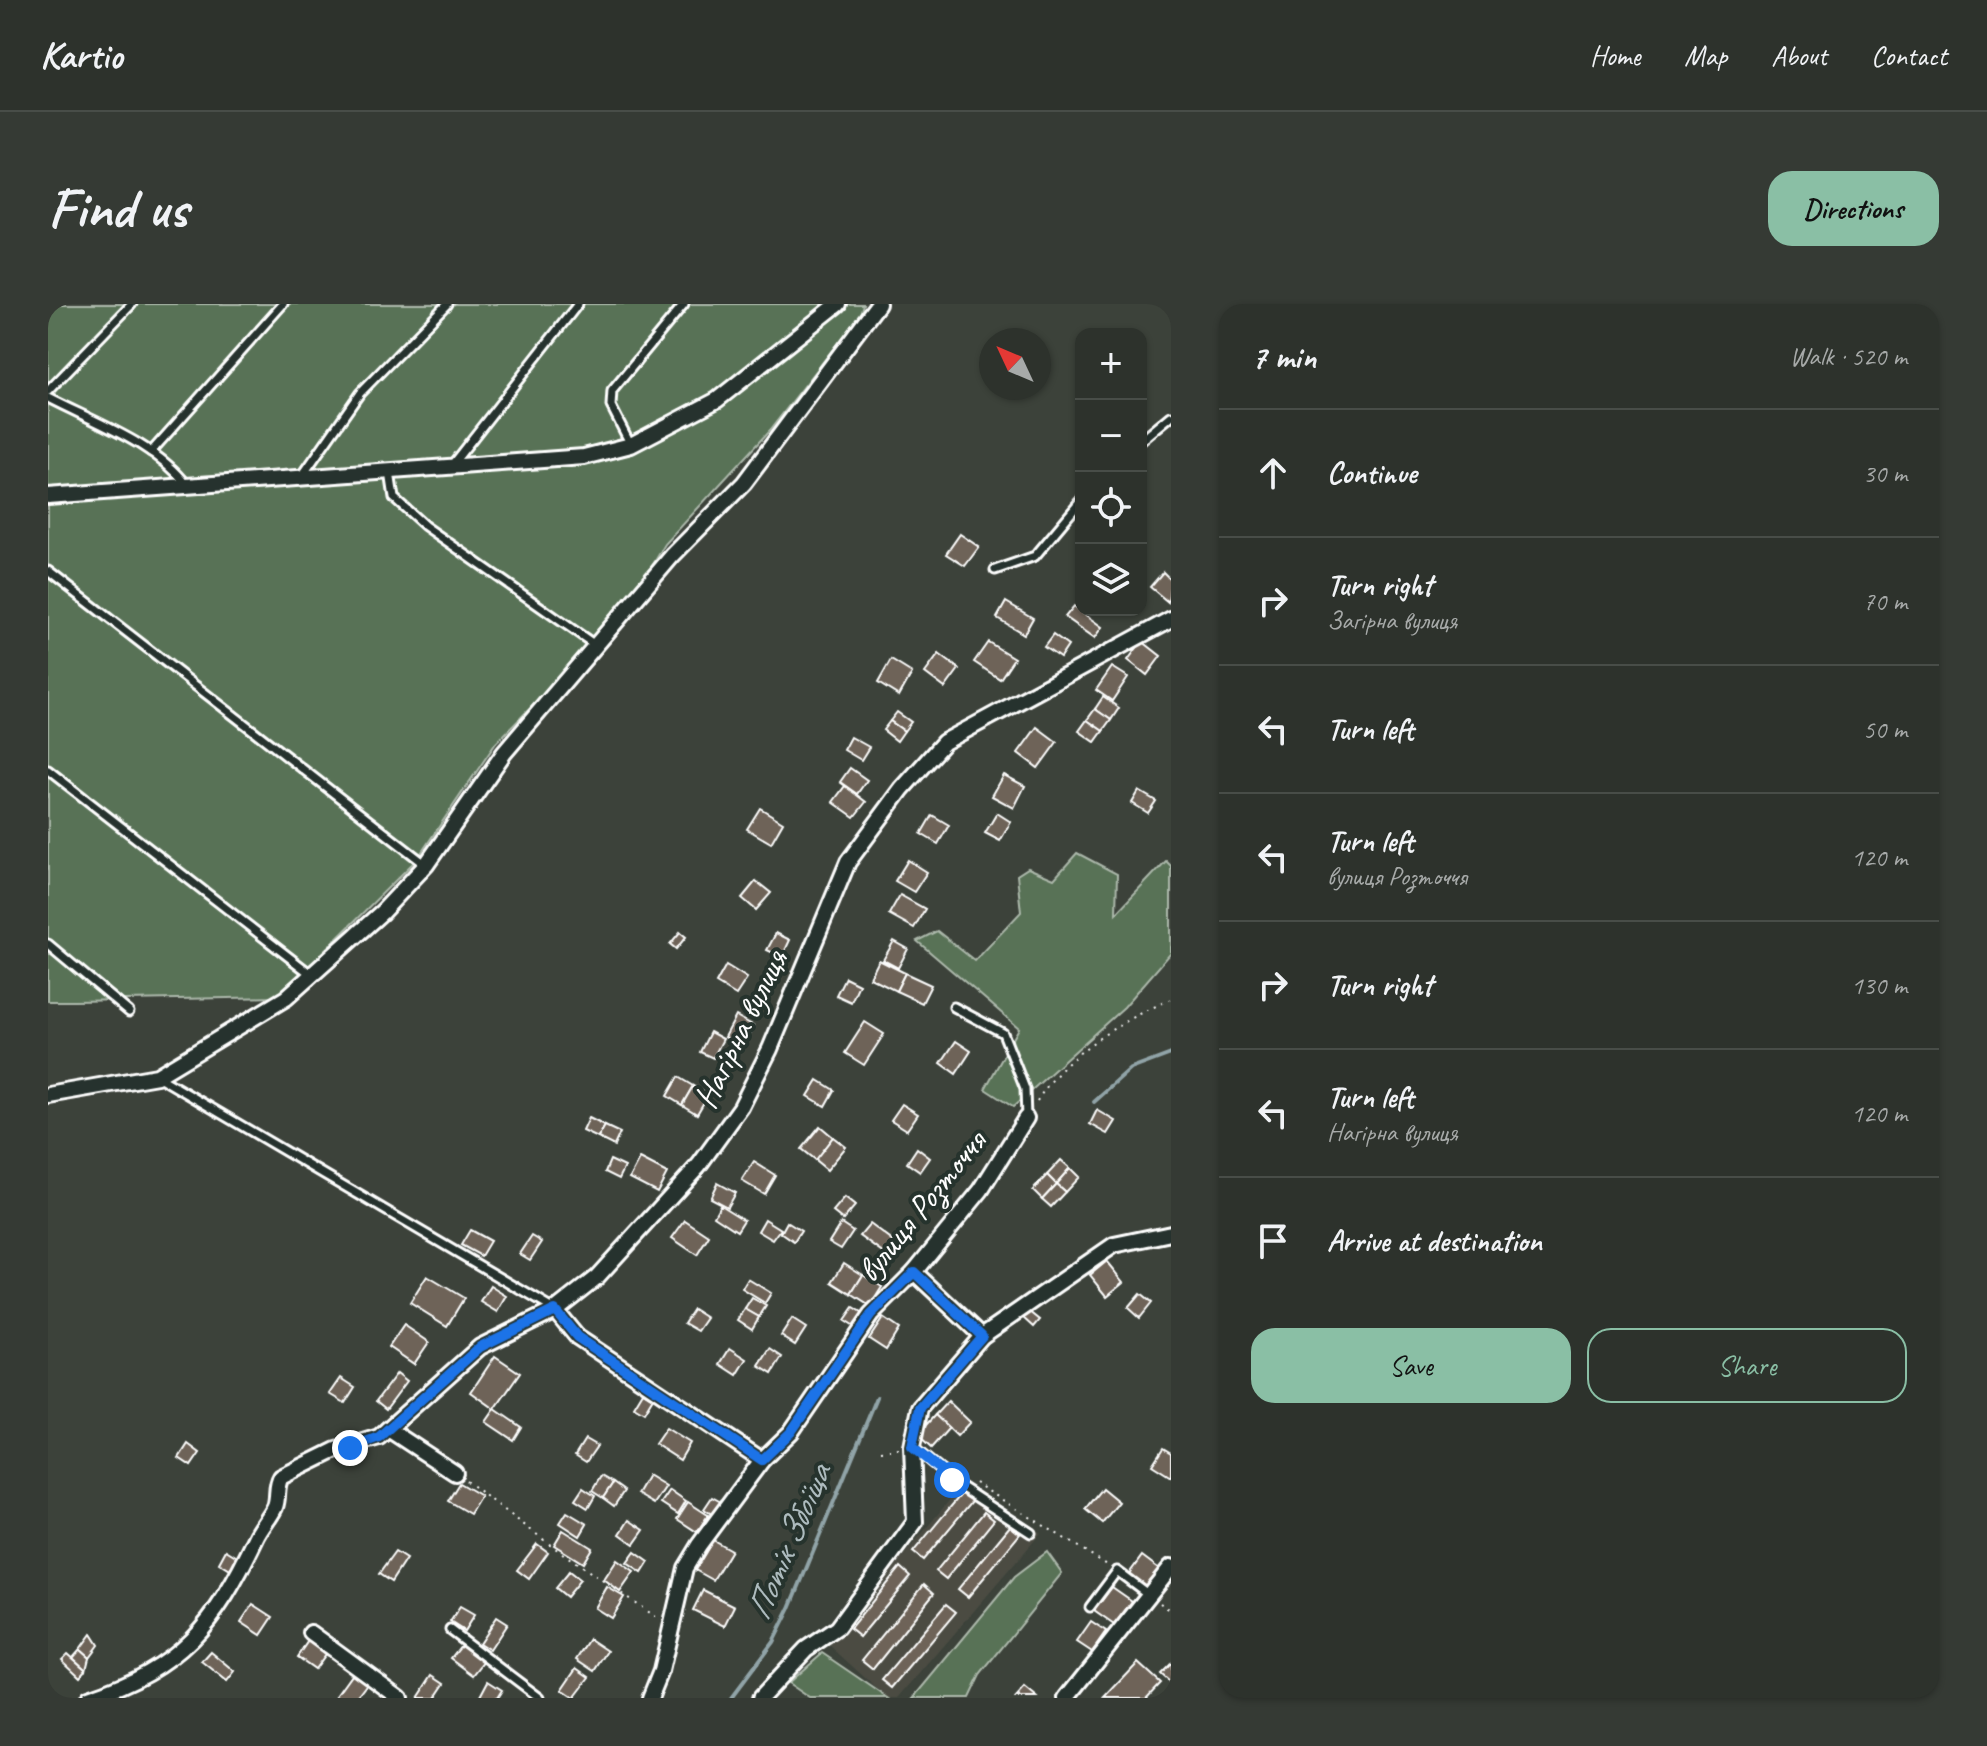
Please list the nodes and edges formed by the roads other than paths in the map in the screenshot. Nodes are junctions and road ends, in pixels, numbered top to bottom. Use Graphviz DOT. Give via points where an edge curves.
graph roads {
  1 [pos="132,304"];
  2 [pos="283,304"];
  3 [pos="447,304"];
  4 [pos="578,304"];
  5 [pos="684,304"];
  6 [pos="838,304"];
  7 [pos="878,304"];
  8 [pos="48,391"];
  9 [pos="48,398"];
  10 [pos="1171,416"];
  11 [pos="1147,436"];
  12 [pos="631,445"];
  13 [pos="151,452"];
  14 [pos="451,466"];
  15 [pos="390,470"];
  16 [pos="302,477"];
  17 [pos="187,486"];
  18 [pos="48,496"];
  19 [pos="1075,508"];
  20 [pos="995,570"];
  21 [pos="48,571"];
  22 [pos="1171,619"];
  23 [pos="597,646"];
  24 [pos="48,770"];
  25 [pos="426,865"];
  26 [pos="48,944"];
  27 [pos="312,975"];
  28 [pos="954,1007"];
  29 [pos="129,1012"];
  30 [pos="157,1076"];
  31 [pos="48,1095"];
  32 [pos="1026,1118"];
  33 [pos="1171,1233"];
  34 [pos="914,1272"];
  35 [pos="555,1310"];
  36 [pos="982,1336"];
  37 [pos="388,1429"];
  38 [pos="912,1447"];
  39 [pos="762,1460"];
  40 [pos="455,1473"];
  41 [pos="1031,1533"];
  42 [pos="1171,1567"];
  43 [pos="1149,1595"];
  44 [pos="1090,1607"];
  45 [pos="450,1630"];
  46 [pos="311,1633"];
  47 [pos="88,1698"];
  48 [pos="400,1698"];
  49 [pos="540,1698"];
  50 [pos="650,1698"];
  51 [pos="760,1698"];
  52 [pos="1067,1698"];
  1 -- 8 [label="lane"];
  2 -- 13 [label="lane"];
  3 -- 16 [label="lane" via="360,393"];
  4 -- 14 [label="lane"];
  5 -- 12 [label="lane" via="612,391 611,406"];
  6 -- 12 [label="street" via="717,400"];
  7 -- 23 [label="street" via="744,483 672,556"];
  9 -- 13 [label="lane"];
  10 -- 11 [label="lane"];
  12 -- 14 [label="street" via="541,463"];
  13 -- 17 [label="lane" via="176,470"];
  14 -- 15 [label="street"];
  15 -- 16 [label="street"];
  15 -- 23 [label="lane" via="394,498 419,520"];
  16 -- 17 [label="street"];
  17 -- 18 [label="street"];
  19 -- 20 [label="lane" via="1035,556"];
  21 -- 25 [label="lane"];
  22 -- 35 [label="street, Нагірна вулиця" via="944,742 902,789 848,862 741,1107 699,1165 597,1277"];
  23 -- 25 [label="street" via="504,753"];
  24 -- 27 [label="lane"];
  25 -- 27 [label="street"];
  26 -- 29 [label="lane"];
  27 -- 30 [label="street" via="286,998"];
  28 -- 32 [label="lane" via="1003,1033 1025,1089"];
  30 -- 31 [label="street"];
  30 -- 35 [label="lane"];
  32 -- 34 [label="street, вулиця Розточчя" via="981,1190"];
  33 -- 36 [label="street" via="1114,1245"];
  34 -- 36 [label="street"];
  34 -- 39 [label="street, вулиця Розточчя" via="871,1315 791,1432"];
  35 -- 37 [label="street, Нагірна вулиця" via="480,1347"];
  35 -- 39 [label="street" via="577,1337"];
  36 -- 38 [label="street" via="920,1408"];
  37 -- 40 [label="street"];
  37 -- 47 [label="street, Нагірна вулиця" via="281,1477 276,1505 233,1588 196,1637 145,1675"];
  38 -- 41 [label="lane"];
  38 -- 51 [label="street" via="915,1522 837,1628 806,1649"];
  39 -- 50 [label="street, вулиця Розточчя" via="685,1568"];
  42 -- 43 [label="street"];
  43 -- 44 [label="lane" via="1117,1571"];
  43 -- 52 [label="street"];
  45 -- 49 [label="lane"];
  46 -- 48 [label="street"];
}
